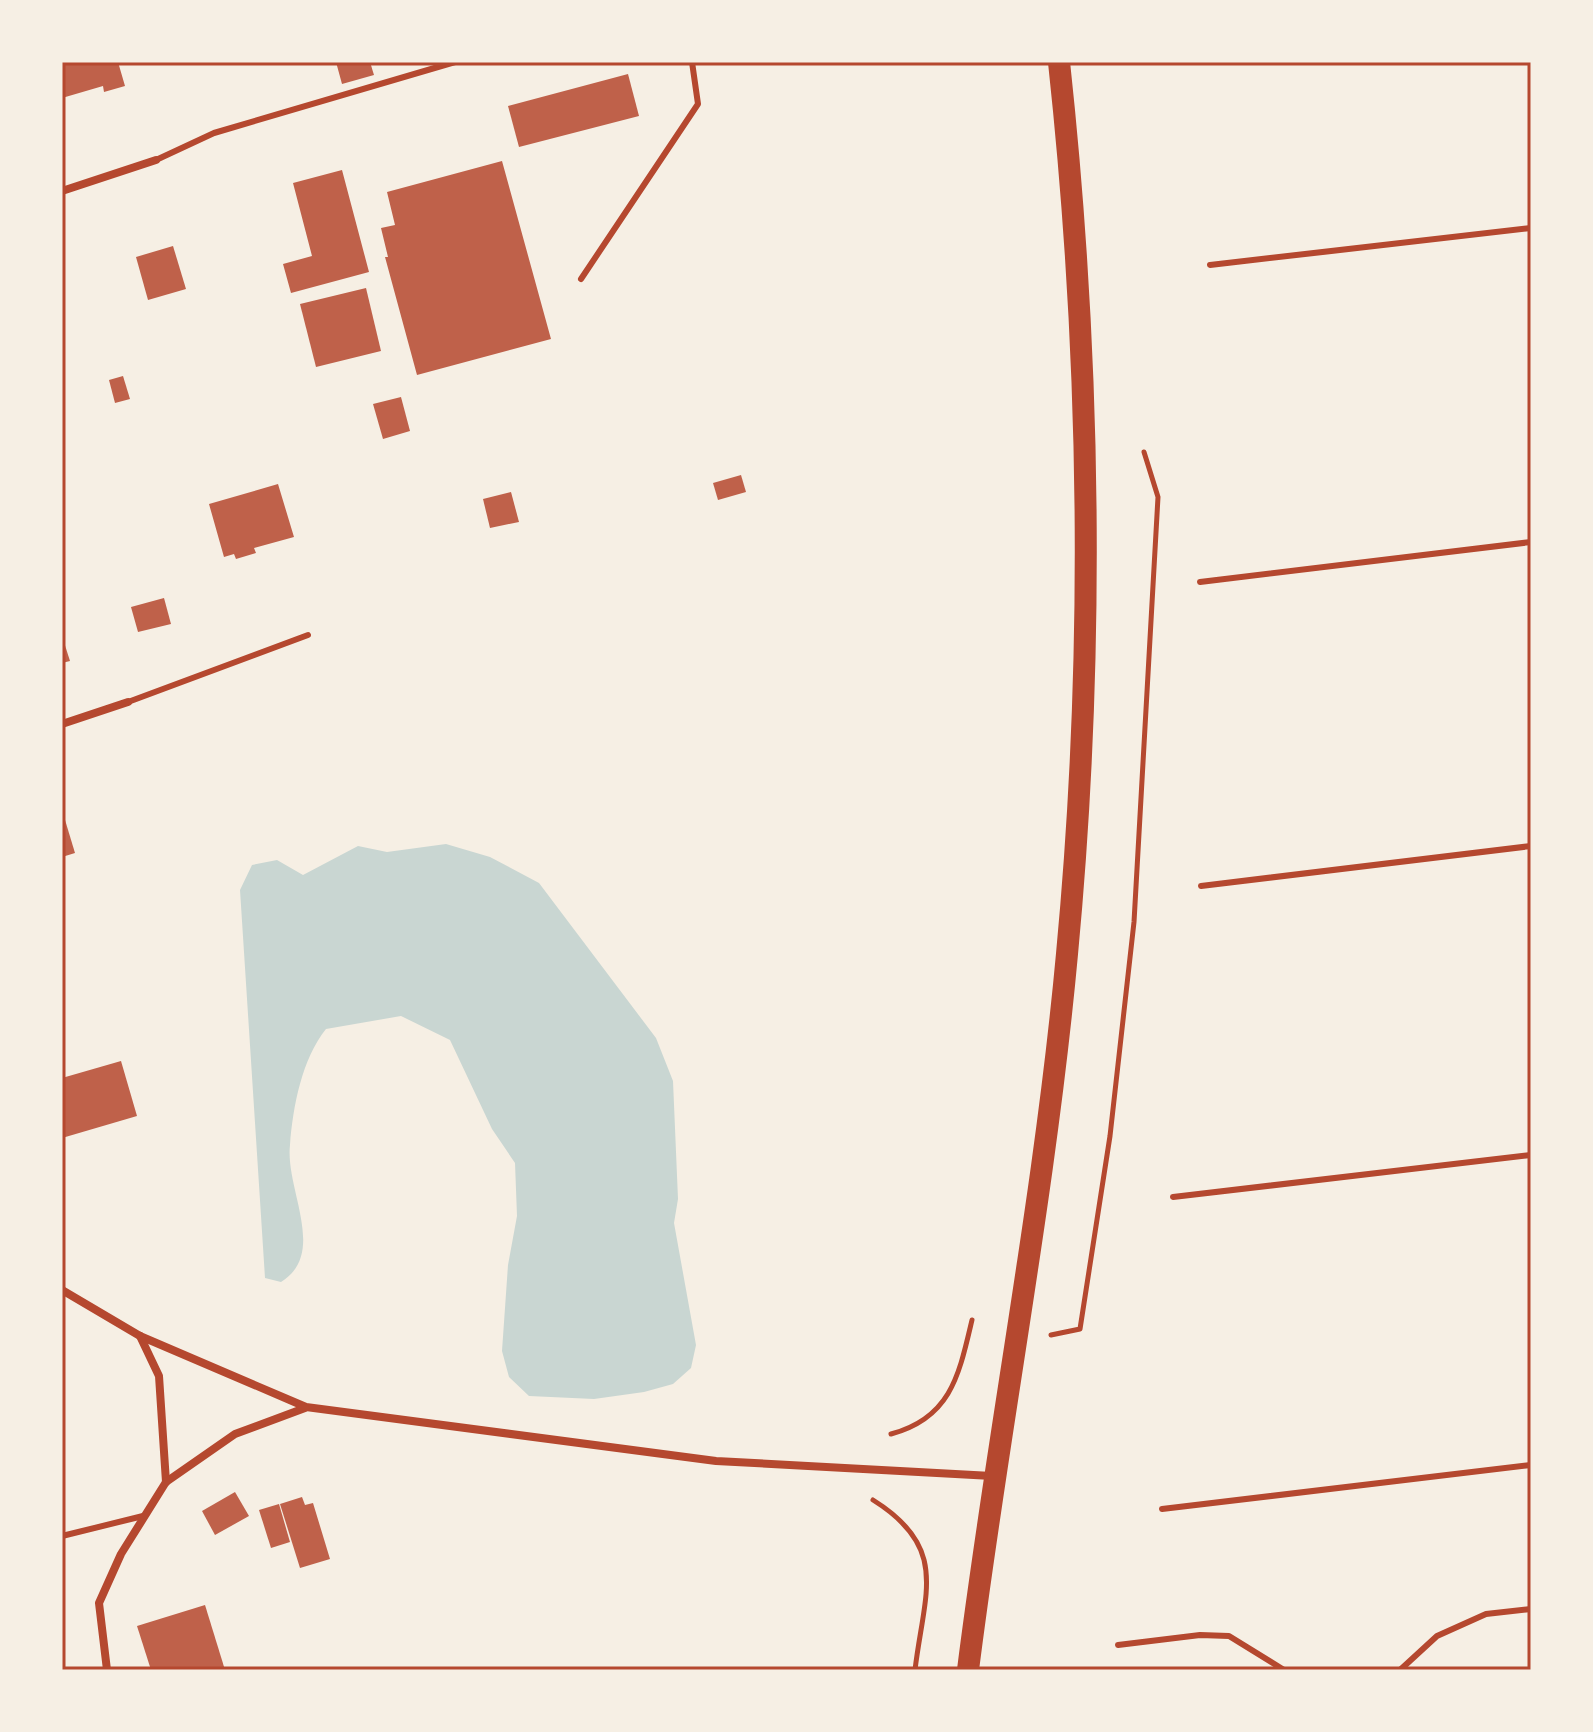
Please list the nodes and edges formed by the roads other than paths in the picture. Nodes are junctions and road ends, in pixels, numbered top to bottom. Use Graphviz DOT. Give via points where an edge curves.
graph roads {
  1 [pos="455,62"];
  2 [pos="692,62"];
  3 [pos="1059,62"];
  4 [pos="156,160"];
  5 [pos="62,191"];
  6 [pos="1531,228"];
  7 [pos="1210,265"];
  8 [pos="581,279"];
  9 [pos="1531,542"];
  10 [pos="1200,582"];
  11 [pos="308,635"];
  12 [pos="128,702"];
  13 [pos="62,724"];
  14 [pos="1531,846"];
  15 [pos="1201,886"];
  16 [pos="1531,1155"];
  17 [pos="1173,1197"];
  18 [pos="62,1290"];
  19 [pos="140,1336"];
  20 [pos="306,1407"];
  21 [pos="1531,1465"];
  22 [pos="993,1476"];
  23 [pos="166,1482"];
  24 [pos="1162,1509"];
  25 [pos="143,1516"];
  26 [pos="62,1536"];
  27 [pos="1531,1609"];
  28 [pos="1118,1645"];
  29 [pos="107,1670"];
  30 [pos="968,1670"];
  31 [pos="1284,1670"];
  32 [pos="1400,1670"];
  1 -- 4 [label="lane" via="214,133"];
  2 -- 8 [label="lane" via="698,104"];
  3 -- 22 [label="highway" via="1073,197 1085,441 1085,712 1067,955 1044,1159"];
  4 -- 5 [label="street"];
  6 -- 7 [label="lane"];
  9 -- 10 [label="lane"];
  11 -- 12 [label="lane"];
  12 -- 13 [label="street"];
  14 -- 15 [label="lane"];
  16 -- 17 [label="lane"];
  18 -- 19 [label="street"];
  19 -- 20 [label="street"];
  19 -- 23 [label="street" via="159,1376"];
  20 -- 22 [label="street" via="716,1461"];
  20 -- 23 [label="street" via="235,1434"];
  21 -- 24 [label="lane"];
  22 -- 30 [label="highway"];
  23 -- 25 [label="street"];
  25 -- 26 [label="lane"];
  25 -- 29 [label="street" via="99,1603"];
  27 -- 32 [label="lane" via="1486,1614 1437,1636"];
  28 -- 31 [label="lane" via="1229,1636"];
}
